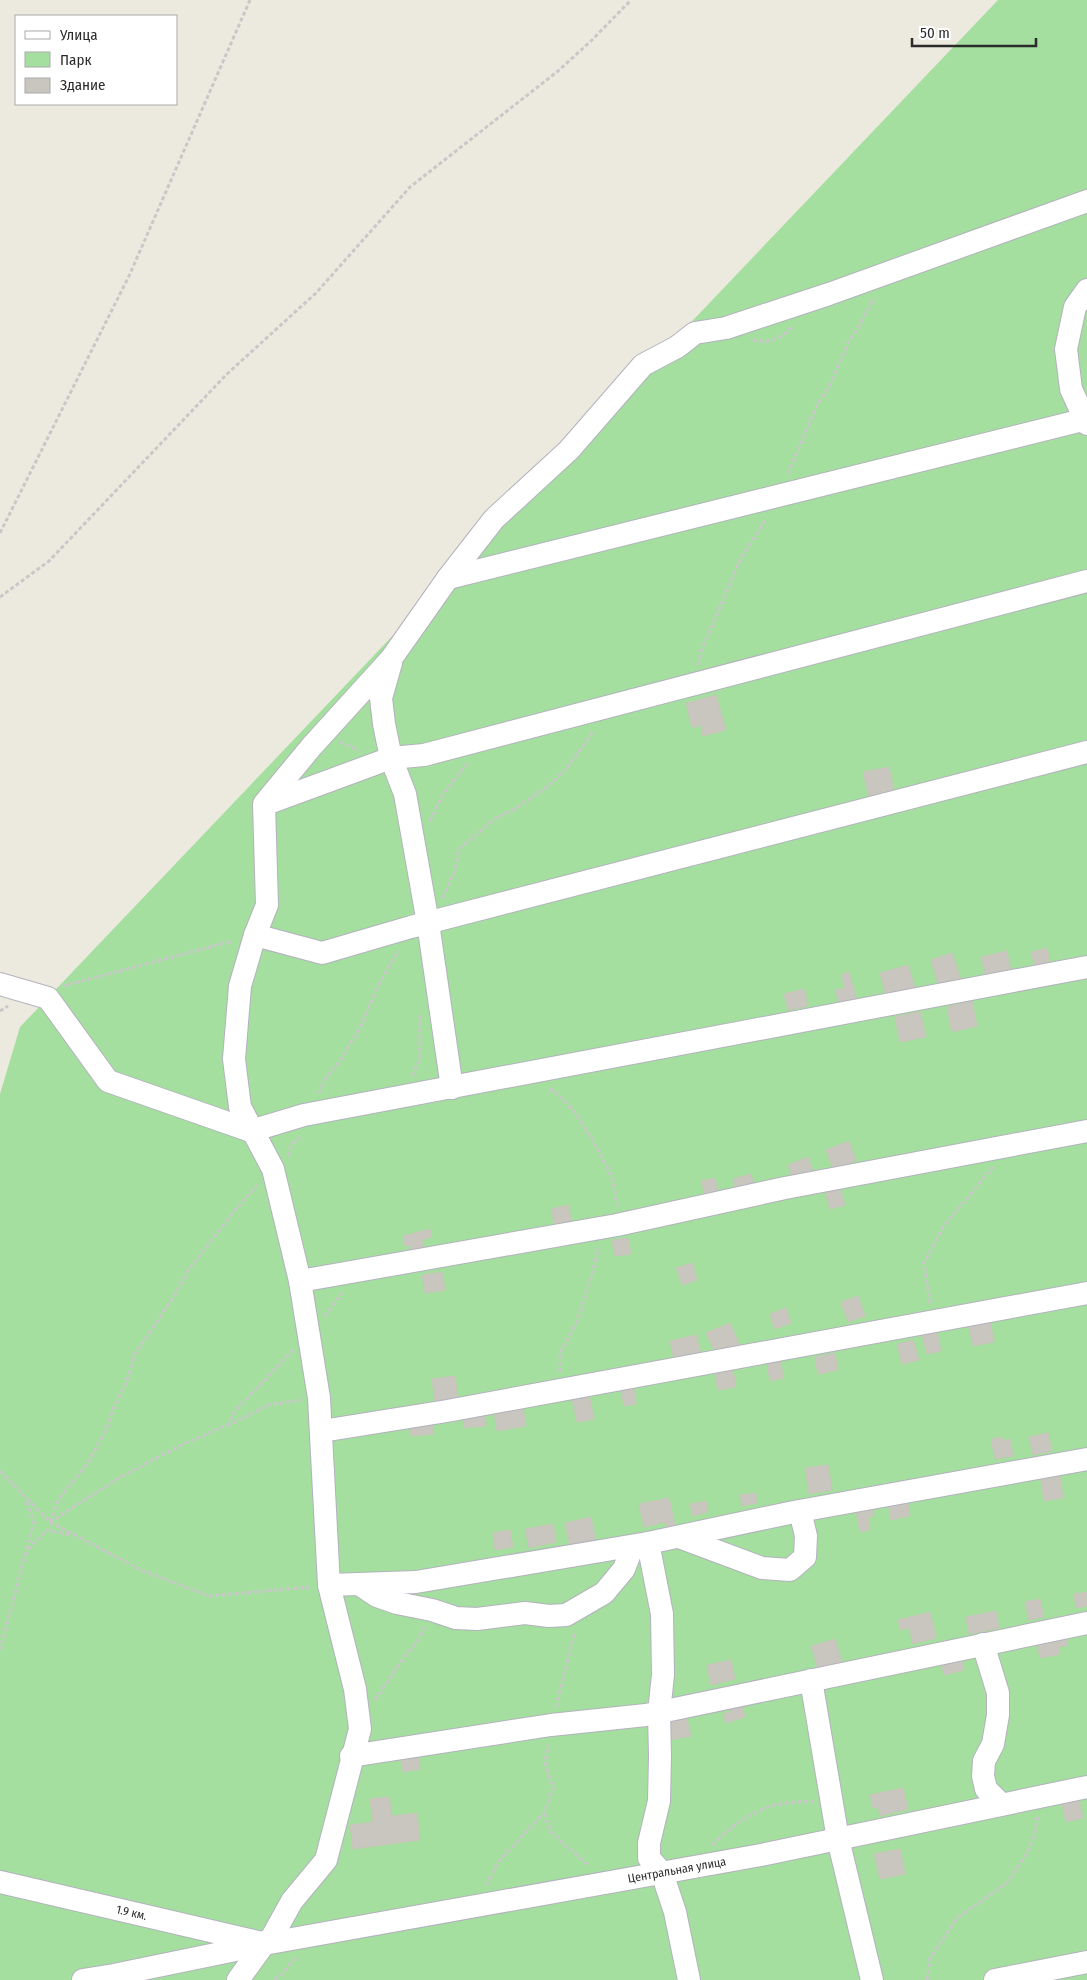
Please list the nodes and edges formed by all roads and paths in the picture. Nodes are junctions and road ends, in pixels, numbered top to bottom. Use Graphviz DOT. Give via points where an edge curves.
graph roads {
  1 [pos="250,0"];
  2 [pos="631,0"];
  3 [pos="1087,201"];
  4 [pos="1087,290"];
  5 [pos="1086,421"];
  6 [pos="0,533"];
  7 [pos="448,578"];
  8 [pos="1087,580"];
  9 [pos="0,597"];
  10 [pos="392,659"];
  11 [pos="602,708"];
  12 [pos="322,735"];
  13 [pos="1087,752"];
  14 [pos="391,758"];
  15 [pos="472,760"];
  16 [pos="264,804"];
  17 [pos="426,828"];
  18 [pos="420,924"];
  19 [pos="255,935"];
  20 [pos="1087,967"];
  21 [pos="0,984"];
  22 [pos="62,986"];
  23 [pos="420,1005"];
  24 [pos="519,1075"];
  25 [pos="412,1076"];
  26 [pos="452,1088"];
  27 [pos="304,1123"];
  28 [pos="251,1131"];
  29 [pos="1087,1131"];
  30 [pos="1006,1148"];
  31 [pos="279,1166"];
  32 [pos="609,1227"];
  33 [pos="300,1281"];
  34 [pos="1087,1293"];
  35 [pos="932,1321"];
  36 [pos="560,1390"];
  37 [pos="319,1398"];
  38 [pos="322,1431"];
  39 [pos="1087,1460"];
  40 [pos="0,1471"];
  41 [pos="26,1498"];
  42 [pos="800,1511"];
  43 [pos="50,1522"];
  44 [pos="76,1536"];
  45 [pos="679,1537"];
  46 [pos="640,1544"];
  47 [pos="27,1550"];
  48 [pos="359,1584"];
  49 [pos="329,1586"];
  50 [pos="581,1606"];
  51 [pos="432,1610"];
  52 [pos="1087,1623"];
  53 [pos="983,1644"];
  54 [pos="0,1650"];
  55 [pos="811,1680"];
  56 [pos="659,1712"];
  57 [pos="551,1725"];
  58 [pos="360,1729"];
  59 [pos="351,1756"];
  60 [pos="1087,1787"];
  61 [pos="1044,1795"];
  62 [pos="831,1799"];
  63 [pos="1001,1804"];
  64 [pos="544,1813"];
  65 [pos="838,1839"];
  66 [pos="692,1868"];
  67 [pos="662,1873"];
  68 [pos="0,1882"];
  69 [pos="608,1882"];
  70 [pos="474,1906"];
  71 [pos="264,1944"];
  72 [pos="1087,1962"];
  73 [pos="83,1980"];
  74 [pos="238,1980"];
  75 [pos="689,1980"];
  76 [pos="872,1980"];
  77 [pos="927,1980"];
  78 [pos="994,1980"];
  1 -- 6 [label="path" via="129,276"];
  2 -- 9 [label="path" via="558,71 410,187 316,293 227,374 49,561"];
  3 -- 7 [label="street" via="810,300 726,328 695,333 644,365 569,450 494,519"];
  4 -- 5 [label="street" via="1075,307 1066,349 1071,388"];
  5 -- 7 [label="street"];
  7 -- 10 [label="street"];
  8 -- 11 [label="street"];
  10 -- 12 [label="street"];
  10 -- 14 [label="street" via="381,698"];
  11 -- 14 [label="street" via="424,755"];
  11 -- 18 [label="path" via="589,738 564,771 515,809 496,818 459,849 455,870 444,896"];
  12 -- 14 [label="path" via="365,752"];
  12 -- 16 [label="street"];
  13 -- 18 [label="street"];
  14 -- 16 [label="street"];
  14 -- 18 [label="street" via="405,794"];
  15 -- 17 [label="path" via="443,794"];
  16 -- 19 [label="street" via="267,905"];
  18 -- 19 [label="street" via="322,953"];
  18 -- 26 [label="street"];
  18 -- 27 [label="path" via="388,965 360,1028 326,1077"];
  19 -- 22 [label="path"];
  19 -- 28 [label="street" via="240,986 234,1059 240,1107"];
  20 -- 24 [label="street"];
  21 -- 28 [label="street" via="48,998 108,1081"];
  23 -- 25 [label="path" via="420,1059"];
  24 -- 26 [label="street"];
  24 -- 32 [label="path" via="554,1091 575,1112 594,1142 613,1179 617,1207"];
  26 -- 27 [label="street"];
  27 -- 28 [label="street"];
  27 -- 31 [label="path"];
  28 -- 31 [label="street"];
  29 -- 30 [label="street"];
  30 -- 32 [label="street" via="786,1188"];
  30 -- 35 [label="path" via="991,1172 943,1227 924,1263"];
  31 -- 33 [label="street"];
  31 -- 43 [label="path" via="251,1192 210,1242 134,1354 127,1381 106,1430 88,1463 60,1498"];
  32 -- 33 [label="street"];
  32 -- 36 [label="path" via="598,1248 577,1322 560,1353"];
  33 -- 37 [label="street"];
  34 -- 35 [label="street"];
  35 -- 36 [label="street"];
  36 -- 38 [label="street"];
  37 -- 38 [label="street"];
  37 -- 43 [label="path" via="268,1405 181,1445 119,1478"];
  38 -- 49 [label="street"];
  39 -- 42 [label="street"];
  40 -- 41 [label="path"];
  41 -- 43 [label="path"];
  41 -- 47 [label="path" via="34,1522"];
  42 -- 45 [label="street"];
  42 -- 45 [label="street" via="806,1536 805,1556 790,1570 762,1568"];
  43 -- 44 [label="path"];
  44 -- 47 [label="path" via="47,1530"];
  44 -- 49 [label="path" via="143,1571 209,1596"];
  45 -- 46 [label="street"];
  46 -- 48 [label="street" via="416,1582"];
  46 -- 50 [label="street" via="604,1593"];
  46 -- 56 [label="street" via="662,1614"];
  47 -- 54 [label="path"];
  48 -- 49 [label="street"];
  48 -- 51 [label="street" via="396,1604"];
  49 -- 58 [label="street" via="356,1689"];
  50 -- 51 [label="street" via="566,1615 525,1613 477,1619 456,1618"];
  50 -- 57 [label="path"];
  51 -- 58 [label="path" via="416,1643 372,1704"];
  52 -- 53 [label="street"];
  53 -- 55 [label="street"];
  53 -- 63 [label="street" via="998,1693 993,1744 984,1761 983,1776 986,1790"];
  55 -- 56 [label="street"];
  55 -- 62 [label="street"];
  56 -- 57 [label="street"];
  56 -- 67 [label="street" via="659,1801 649,1843 649,1858"];
  57 -- 59 [label="street"];
  57 -- 64 [label="path" via="545,1762 553,1789"];
  58 -- 59 [label="street"];
  59 -- 71 [label="street" via="326,1860 292,1901"];
  60 -- 61 [label="street, Центральная улица"];
  61 -- 63 [label="street, Центральная улица"];
  61 -- 77 [label="path" via="1027,1853 1007,1884 957,1918 930,1958"];
  62 -- 65 [label="street"];
  62 -- 66 [label="path" via="771,1806 745,1819 719,1838"];
  63 -- 65 [label="street, Центральная улица"];
  64 -- 69 [label="path" via="551,1832"];
  64 -- 70 [label="path" via="498,1862"];
  65 -- 66 [label="street, Центральная улица"];
  65 -- 76 [label="street"];
  66 -- 67 [label="street, Центральная улица"];
  67 -- 69 [label="street, Центральная улица"];
  67 -- 75 [label="street" via="675,1912"];
  68 -- 71 [label="street, 1.9 км."];
  69 -- 70 [label="street, Центральная улица"];
  70 -- 71 [label="street, Центральная улица"];
  71 -- 73 [label="street, Центральная улица"];
  71 -- 74 [label="street"];
  72 -- 78 [label="street"];
}
